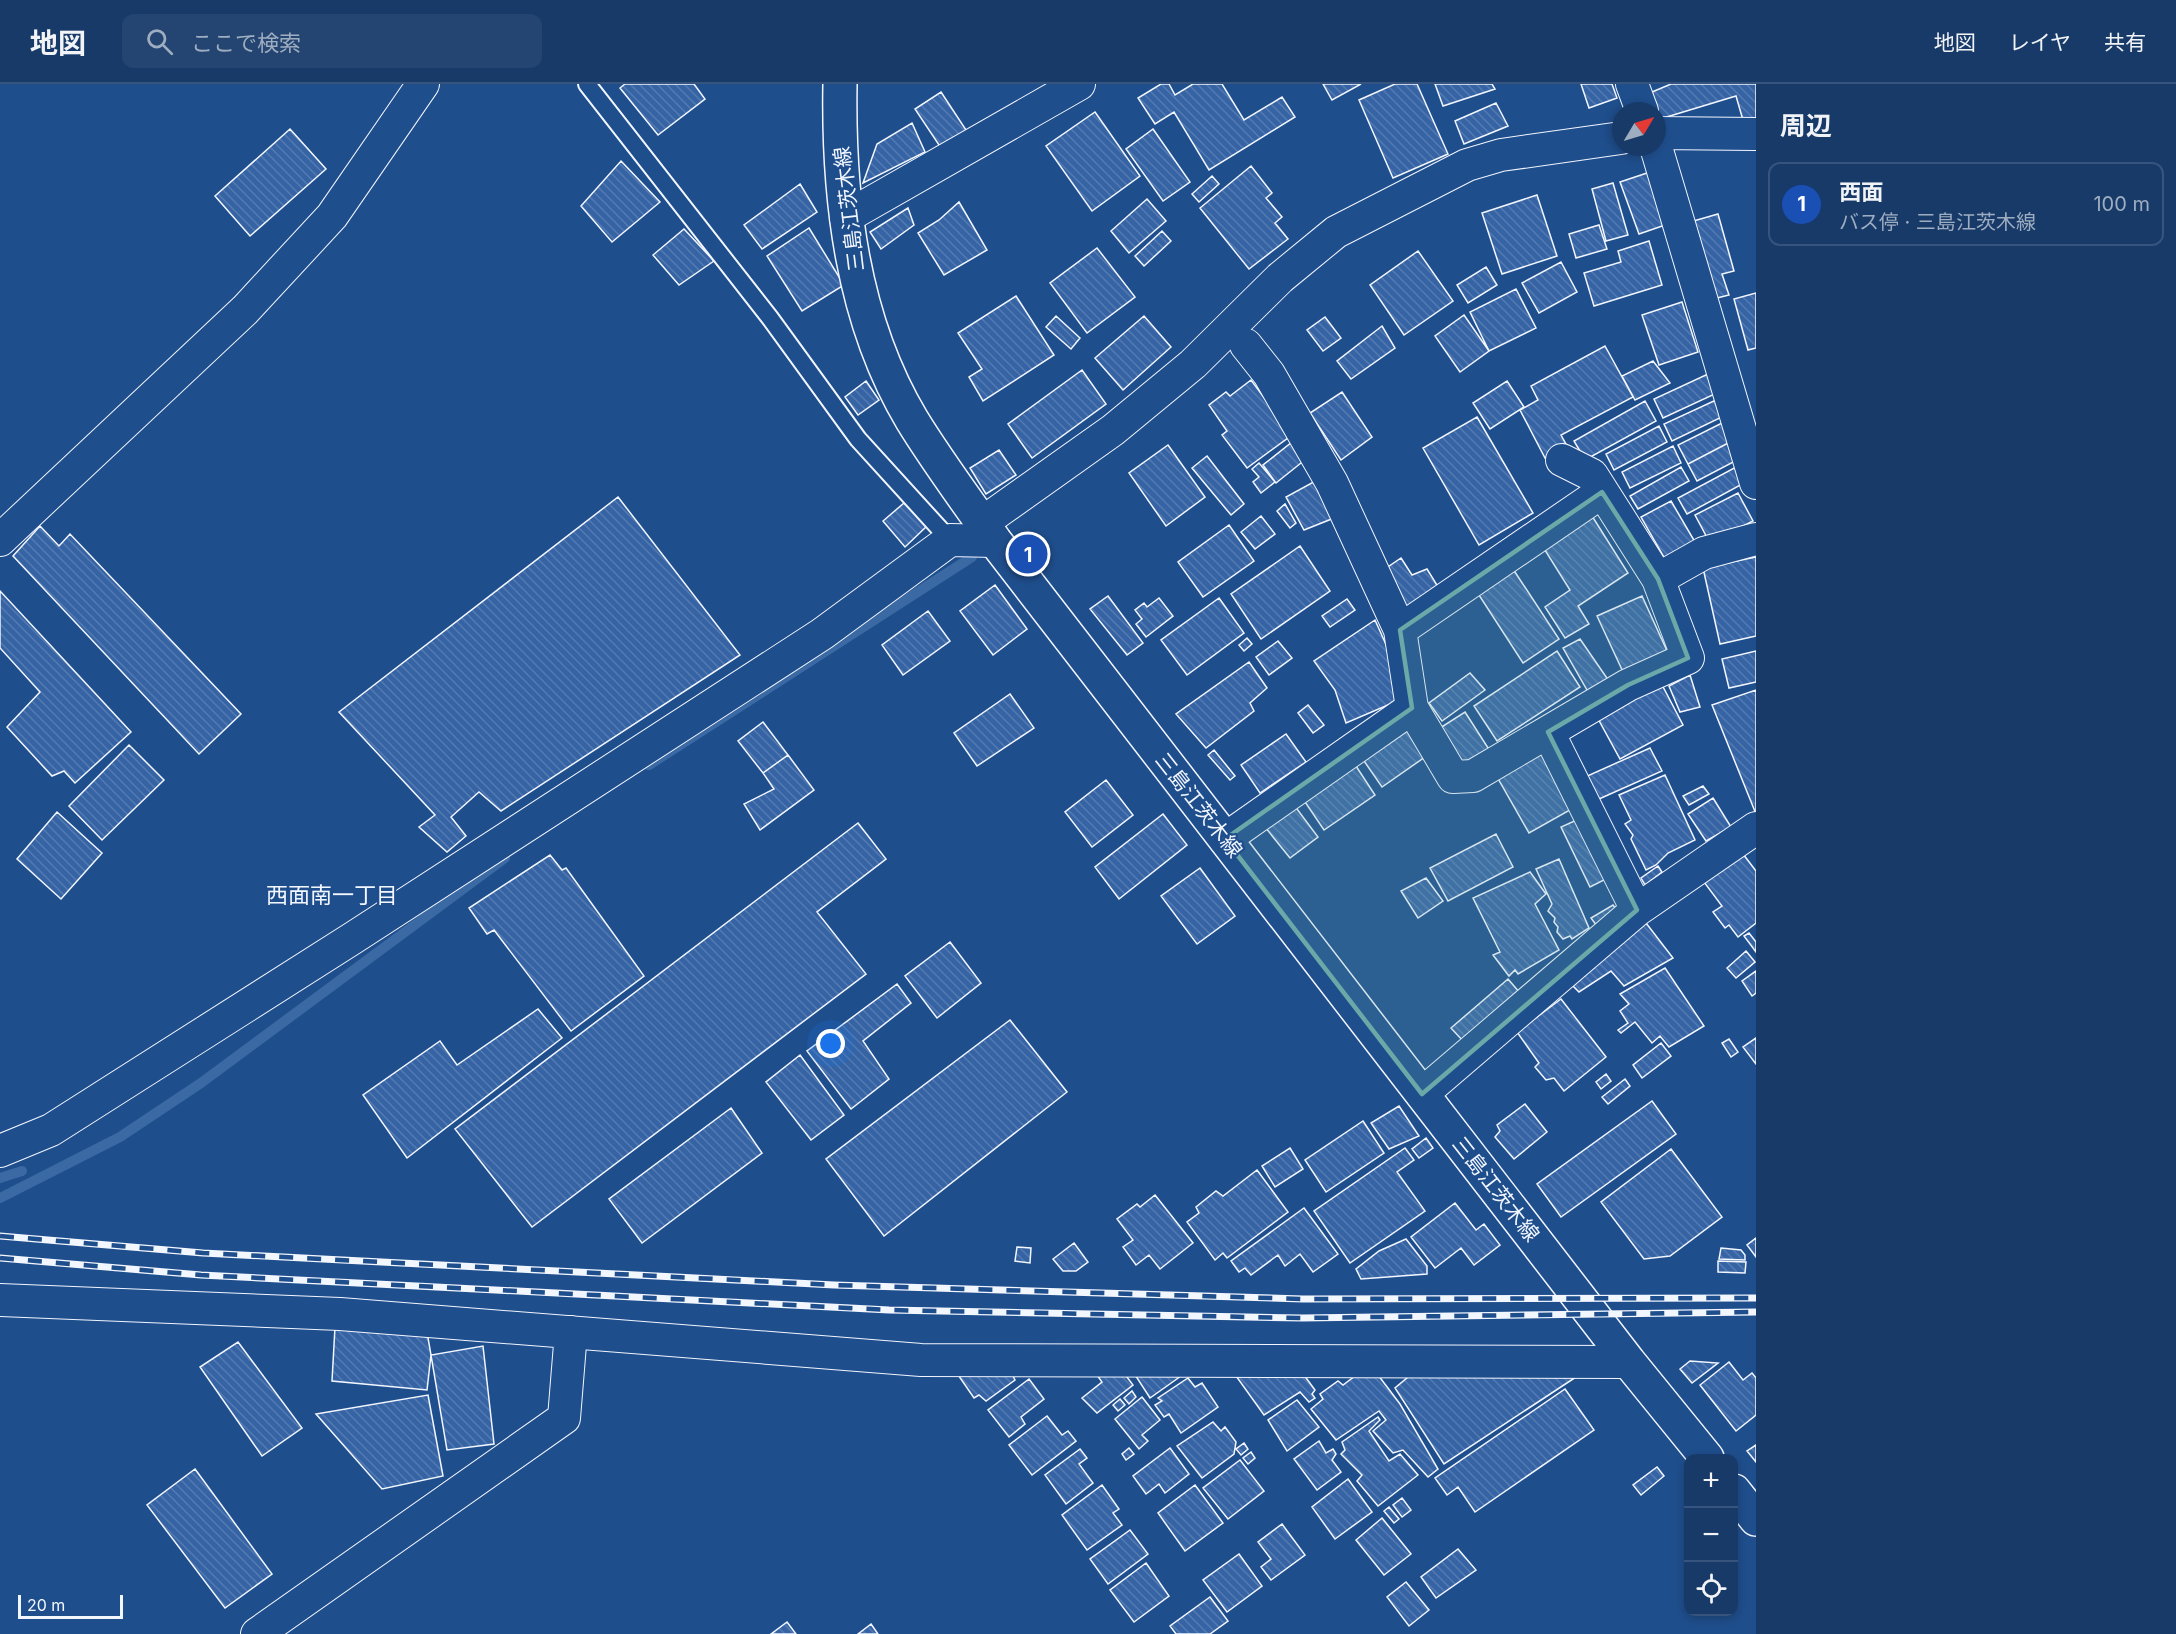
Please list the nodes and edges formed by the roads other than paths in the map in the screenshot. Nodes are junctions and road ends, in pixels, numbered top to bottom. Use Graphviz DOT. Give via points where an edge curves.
graph roads {
  1 [pos="423,84"];
  2 [pos="587,84"];
  3 [pos="840,84"];
  4 [pos="1079,84"];
  5 [pos="1632,84"];
  6 [pos="1639,102"];
  7 [pos="1666,134"];
  8 [pos="1756,134"];
  9 [pos="1612,139"];
  10 [pos="1659,156"];
  11 [pos="846,217"];
  12 [pos="1246,345"];
  13 [pos="1562,460"];
  14 [pos="1756,483"];
  15 [pos="1602,492"];
  16 [pos="988,532"];
  17 [pos="1756,539"];
  18 [pos="0,540"];
  19 [pos="950,540"];
  20 [pos="1658,579"];
  21 [pos="1400,630"];
  22 [pos="1412,708"];
  23 [pos="1548,732"];
  24 [pos="1756,828"];
  25 [pos="1225,839"];
  26 [pos="1637,910"];
  27 [pos="1422,1094"];
  28 [pos="0,1151"];
  29 [pos="0,1300"];
  30 [pos="571,1332"];
  31 [pos="1629,1362"];
  32 [pos="1704,1454"];
  33 [pos="1738,1496"];
  34 [pos="1756,1519"];
  35 [pos="276,1629"];
  1 -- 18 [label="street" via="332,216 245,310"];
  2 -- 19 [label="lane" via="770,318 858,439"];
  3 -- 11 [label="main road, 三島江茨木線"];
  4 -- 11 [label="street"];
  5 -- 6 [label="street"];
  7 -- 8 [label="street"];
  9 -- 16 [label="street" via="1501,155 1467,165 1336,232 1281,278 1193,364"];
  10 -- 14 [label="street"];
  11 -- 16 [label="main road, 三島江茨木線" via="852,258 875,344 911,419"];
  12 -- 21 [label="street" via="1269,374 1332,483"];
  13 -- 15 [label="street" via="1592,475"];
  15 -- 20 [label="street"];
  15 -- 21 [label="street"];
  16 -- 19 [label="street"];
  16 -- 25 [label="main road, 三島江茨木線"];
  17 -- 20 [label="street" via="1704,553"];
  19 -- 28 [label="street" via="822,634 354,938 51,1130"];
  20 -- 23 [label="street" via="1688,658 1628,685"];
  21 -- 22 [label="street"];
  22 -- 23 [label="street" via="1453,777 1473,776"];
  22 -- 25 [label="street"];
  23 -- 26 [label="street"];
  24 -- 26 [label="street"];
  25 -- 27 [label="main road, 三島江茨木線"];
  26 -- 27 [label="street"];
  27 -- 31 [label="main road, 三島江茨木線"];
  29 -- 30 [label="street" via="340,1314"];
  30 -- 31 [label="street" via="921,1360"];
  30 -- 35 [label="street" via="564,1418"];
  31 -- 32 [label="main road, 三島江茨木線"];
  33 -- 34 [label="main road"];
}
